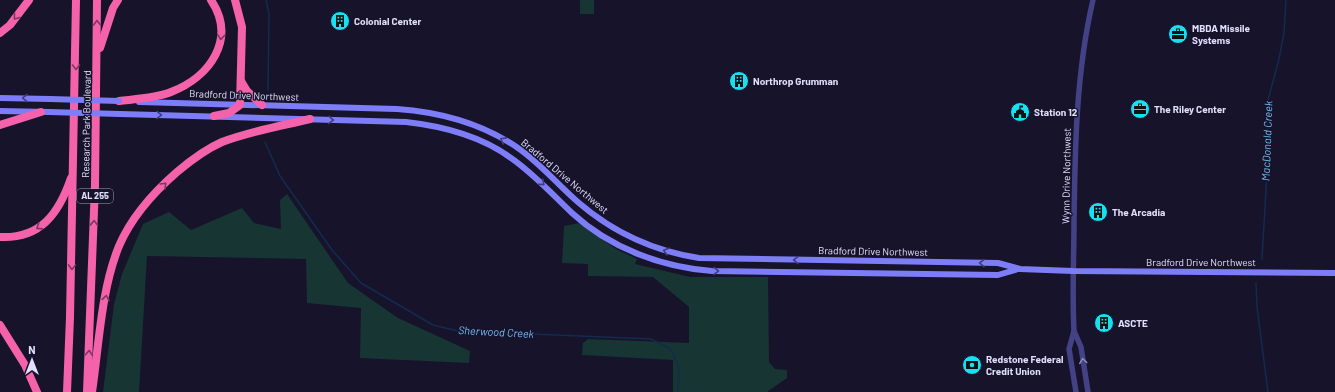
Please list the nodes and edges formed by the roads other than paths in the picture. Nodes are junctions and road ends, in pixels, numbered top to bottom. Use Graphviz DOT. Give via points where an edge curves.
graph roads {
  1 [pos="29,0"];
  2 [pos="76,0"];
  3 [pos="97,0"];
  4 [pos="118,0"];
  5 [pos="211,0"];
  6 [pos="1093,0"];
  7 [pos="237,1"];
  8 [pos="0,33"];
  9 [pos="97,60"];
  10 [pos="241,81"];
  11 [pos="0,98"];
  12 [pos="119,101"];
  13 [pos="240,105"];
  14 [pos="262,105"];
  15 [pos="0,111"];
  16 [pos="45,112"];
  17 [pos="214,116"];
  18 [pos="310,119"];
  19 [pos="0,124"];
  20 [pos="74,172"];
  21 [pos="0,237"];
  22 [pos="1020,269"];
  23 [pos="1073,271"];
  24 [pos="1335,273"];
  25 [pos="0,325"];
  26 [pos="1074,331"];
  27 [pos="37,392"];
  28 [pos="67,392"];
  29 [pos="87,392"];
  30 [pos="92,392"];
  31 [pos="1076,392"];
  32 [pos="1088,392"];
  1 -- 8 [label="highway, one-way"];
  2 -- 20 [label="highway, Research Park Boulevard / AL 255, one-way"];
  9 -- 3 [label="highway, Research Park Boulevard / AL 255, one-way"];
  4 -- 9 [label="highway" via="106,27"];
  5 -- 12 [label="highway, one-way" via="218,11 222,32 219,49 208,68 193,81 170,93"];
  6 -- 23 [label="street, Wynn Drive Northwest" via="1079,85"];
  7 -- 10 [label="highway" via="242,27"];
  29 -- 9 [label="highway, Research Park Boulevard / AL 255, one-way"];
  10 -- 13 [label="highway"];
  10 -- 14 [label="highway" via="247,91"];
  12 -- 11 [label="main road, Bradford Drive Northwest, one-way, bridge"];
  12 -- 13 [label="main road, Bradford Drive Northwest"];
  13 -- 14 [label="main road, Bradford Drive Northwest"];
  13 -- 17 [label="highway" via="229,113"];
  22 -- 14 [label="main road, Bradford Drive Northwest, one-way" via="998,263 716,260 674,254 623,234 578,202 561,184 516,147 482,129 434,113 416,111"];
  15 -- 16 [label="main road, Bradford Drive Northwest"];
  16 -- 17 [label="main road, Bradford Drive Northwest, one-way, bridge"];
  16 -- 19 [label="highway"];
  17 -- 18 [label="main road, Bradford Drive Northwest"];
  18 -- 22 [label="main road, Bradford Drive Northwest, one-way" via="406,122 450,130 474,139 520,164 572,213 597,232 642,256 684,268 712,271 990,275"];
  30 -- 18 [label="highway, one-way" via="107,288 114,262 119,245 143,207 169,179 192,160 221,143 265,128"];
  20 -- 21 [label="highway, one-way" via="63,201 48,222 15,238"];
  20 -- 28 [label="highway, Research Park Boulevard / AL 255, one-way"];
  22 -- 23 [label="main road, Bradford Drive Northwest"];
  23 -- 24 [label="main road, Bradford Drive Northwest"];
  23 -- 26 [label="street, Wynn Drive Northwest"];
  25 -- 27 [label="highway" via="25,365"];
  26 -- 31 [label="street, Wynn Drive Northwest" via="1070,349"];
  32 -- 26 [label="street, Wynn Drive Northwest, one-way" via="1081,347"];
}
